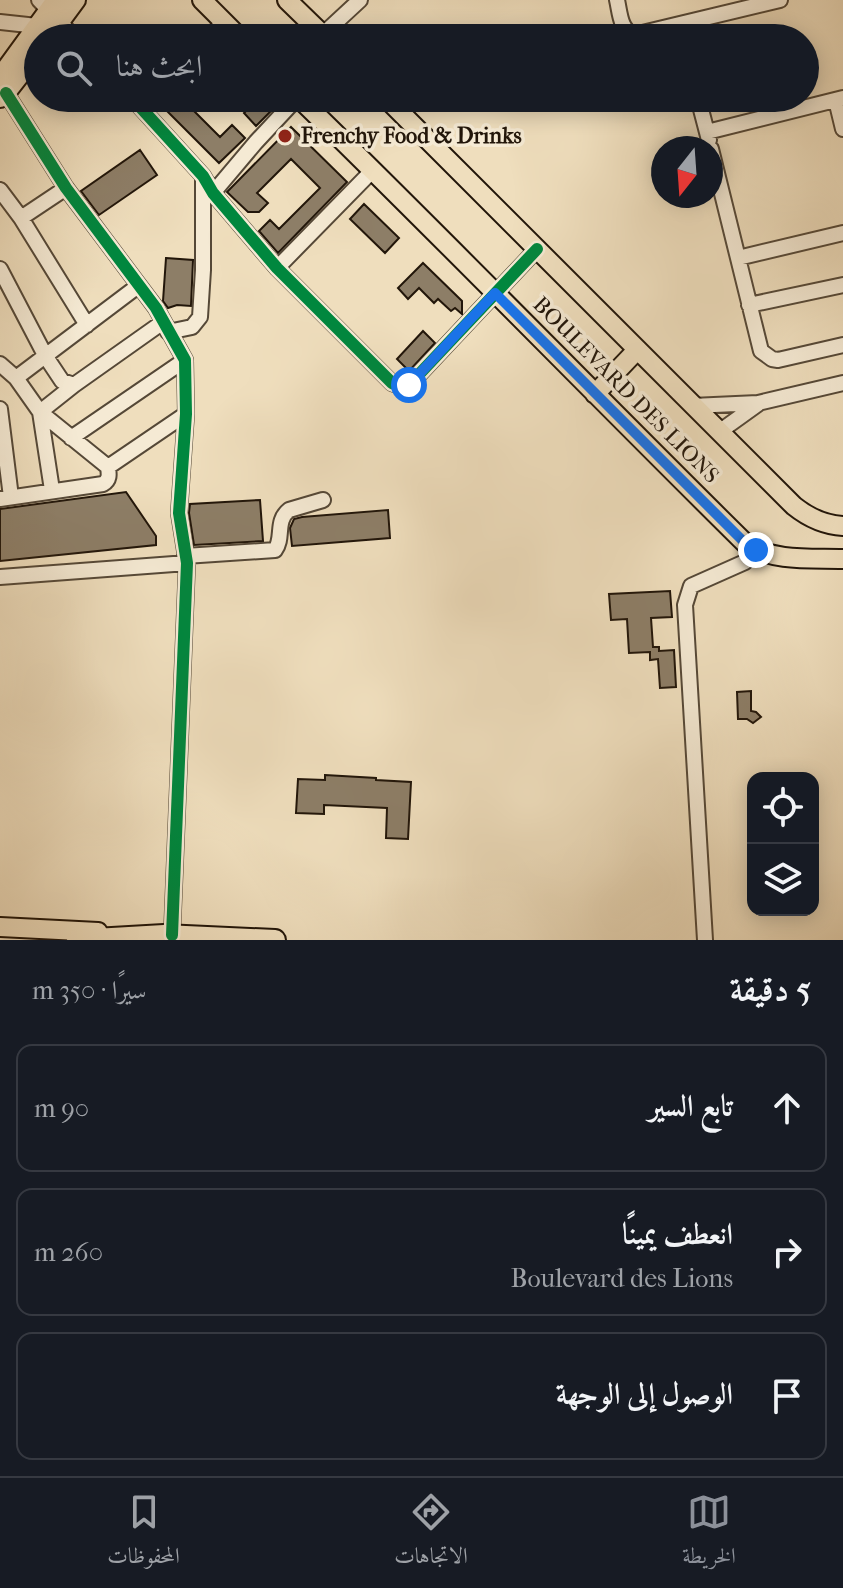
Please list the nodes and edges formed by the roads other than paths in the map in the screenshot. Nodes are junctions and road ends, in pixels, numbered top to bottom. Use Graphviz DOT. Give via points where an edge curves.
graph roads {
  1 [pos="76,0"];
  2 [pos="202,0"];
  3 [pos="287,0"];
  4 [pos="360,0"];
  5 [pos="617,0"];
  6 [pos="780,0"];
  7 [pos="51,8"];
  8 [pos="0,22"];
  9 [pos="224,22"];
  10 [pos="64,24"];
  11 [pos="310,24"];
  12 [pos="336,24"];
  13 [pos="623,24"];
  14 [pos="704,24"];
  15 [pos="24,28"];
  16 [pos="24,55"];
  17 [pos="24,63"];
  18 [pos="3,80"];
  19 [pos="840,99"];
  20 [pos="819,104"];
  21 [pos="149,112"];
  22 [pos="285,112"];
  23 [pos="313,112"];
  24 [pos="400,112"];
  25 [pos="702,112"];
  26 [pos="788,112"];
  27 [pos="843,129"];
  28 [pos="707,132"];
  29 [pos="708,136"];
  30 [pos="373,170"];
  31 [pos="203,176"];
  32 [pos="66,188"];
  33 [pos="0,190"];
  34 [pos="213,193"];
  35 [pos="723,197"];
  36 [pos="21,218"];
  37 [pos="843,233"];
  38 [pos="537,249"];
  39 [pos="738,258"];
  40 [pos="277,268"];
  41 [pos="0,269"];
  42 [pos="843,285"];
  43 [pos="138,286"];
  44 [pos="495,293"];
  45 [pos="749,305"];
  46 [pos="87,325"];
  47 [pos="166,327"];
  48 [pos="843,345"];
  49 [pos="637,350"];
  50 [pos="46,357"];
  51 [pos="185,360"];
  52 [pos="0,364"];
  53 [pos="16,378"];
  54 [pos="843,383"];
  55 [pos="74,385"];
  56 [pos="595,394"];
  57 [pos="758,403"];
  58 [pos="692,406"];
  59 [pos="0,409"];
  60 [pos="40,412"];
  61 [pos="186,414"];
  62 [pos="719,432"];
  63 [pos="71,438"];
  64 [pos="108,467"];
  65 [pos="52,490"];
  66 [pos="6,498"];
  67 [pos="323,500"];
  68 [pos="843,526"];
  69 [pos="756,550"];
  70 [pos="843,559"];
  71 [pos="186,560"];
  72 [pos="0,577"];
  73 [pos="0,927"];
  74 [pos="168,935"];
  75 [pos="77,940"];
  76 [pos="275,940"];
  77 [pos="705,940"];
  1 -- 7 [label="main road"];
  2 -- 9 [label="main road"];
  3 -- 11 [label="main road"];
  4 -- 12 [label="street"];
  5 -- 13 [label="street"];
  6 -- 14 [label="street"];
  7 -- 10 [label="street"];
  8 -- 15 [label="street"];
  16 -- 18 [label="main road"];
  17 -- 18 [label="main road"];
  18 -- 32 [label="street"];
  19 -- 20 [label="street"];
  19 -- 27 [label="street"];
  21 -- 31 [label="street"];
  22 -- 34 [label="street"];
  23 -- 30 [label="main road, BOULEVARD DES LIONS"];
  24 -- 38 [label="main road, BOULEVARD DES LIONS"];
  25 -- 28 [label="street"];
  26 -- 28 [label="street"];
  28 -- 29 [label="street"];
  30 -- 40 [label="street"];
  30 -- 44 [label="main road, BOULEVARD DES LIONS"];
  31 -- 34 [label="street"];
  31 -- 47 [label="street" via="200,317 192,327"];
  32 -- 36 [label="street"];
  32 -- 43 [label="street"];
  33 -- 36 [label="street"];
  34 -- 40 [label="street"];
  35 -- 39 [label="street"];
  36 -- 46 [label="street"];
  37 -- 39 [label="street"];
  38 -- 44 [label="street"];
  38 -- 49 [label="main road, BOULEVARD DES LIONS"];
  39 -- 45 [label="street"];
  40 -- 44 [label="street" via="392,383 403,387"];
  41 -- 50 [label="street"];
  42 -- 45 [label="street"];
  43 -- 46 [label="street"];
  43 -- 47 [label="street"];
  44 -- 56 [label="main road, BOULEVARD DES LIONS"];
  45 -- 48 [label="street" via="761,351 772,359"];
  46 -- 50 [label="street"];
  47 -- 51 [label="street"];
  47 -- 55 [label="street"];
  49 -- 56 [label="main road"];
  49 -- 58 [label="main road, BOULEVARD DES LIONS"];
  50 -- 53 [label="street"];
  50 -- 55 [label="street" via="62,381"];
  51 -- 61 [label="street"];
  51 -- 63 [label="street"];
  52 -- 53 [label="street"];
  53 -- 60 [label="street"];
  54 -- 57 [label="street"];
  55 -- 60 [label="street"];
  56 -- 69 [label="main road, BOULEVARD DES LIONS"];
  57 -- 58 [label="street"];
  57 -- 62 [label="street"];
  58 -- 62 [label="main road, BOULEVARD DES LIONS"];
  59 -- 66 [label="street"];
  60 -- 63 [label="street"];
  60 -- 65 [label="street"];
  61 -- 64 [label="street"];
  61 -- 71 [label="street" via="179,513"];
  62 -- 68 [label="main road, BOULEVARD DES LIONS" via="794,506 823,523"];
  63 -- 64 [label="street"];
  64 -- 65 [label="street" via="103,484"];
  65 -- 66 [label="street"];
  67 -- 71 [label="street" via="284,514 275,550"];
  69 -- 70 [label="main road, BOULEVARD DES LIONS" via="778,557"];
  69 -- 77 [label="street" via="745,562 691,586 685,605"];
  71 -- 72 [label="street"];
  71 -- 74 [label="street"];
  73 -- 74 [label="main road"];
  74 -- 75 [label="highway"];
  74 -- 76 [label="highway"];
}
